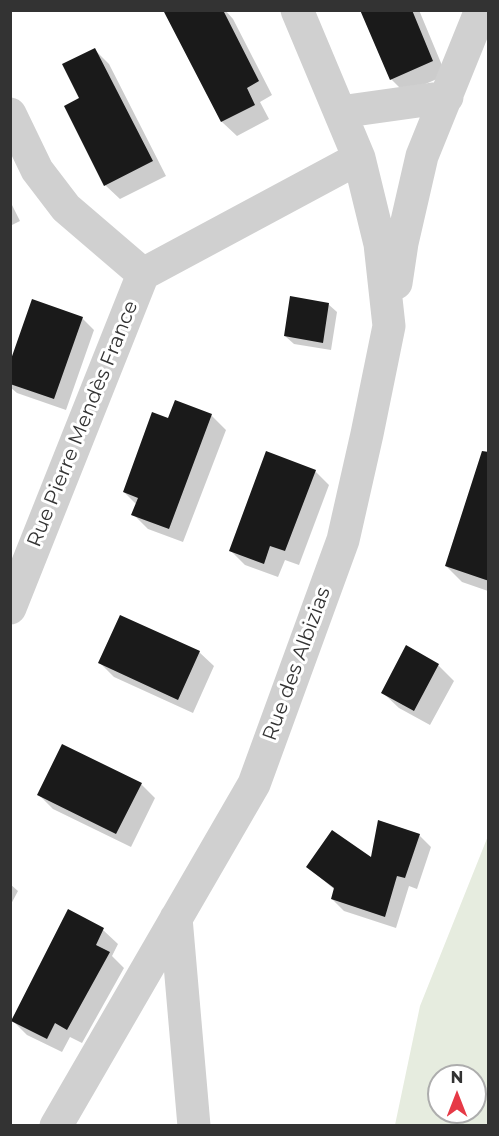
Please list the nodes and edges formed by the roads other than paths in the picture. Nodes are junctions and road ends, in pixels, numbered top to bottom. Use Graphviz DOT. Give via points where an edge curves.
graph roads {
  1 [pos="297,10"];
  2 [pos="481,10"];
  3 [pos="447,97"];
  4 [pos="340,112"];
  5 [pos="10,114"];
  6 [pos="359,158"];
  7 [pos="143,274"];
  8 [pos="389,326"];
  9 [pos="10,608"];
  10 [pos="176,918"];
  11 [pos="56,1125"];
  12 [pos="194,1125"];
  1 -- 4 [label="street, Rue des Albizias"];
  2 -- 3 [label="street"];
  3 -- 4 [label="street"];
  3 -- 8 [label="street" via="422,156 402,243"];
  4 -- 6 [label="street, Rue des Albizias"];
  5 -- 7 [label="street" via="37,171 66,208"];
  6 -- 7 [label="street"];
  6 -- 8 [label="street, Rue des Albizias" via="380,244"];
  7 -- 9 [label="street, Rue Pierre Mendès France"];
  8 -- 10 [label="street, Rue des Albizias" via="343,540 254,784"];
  10 -- 11 [label="street, Rue des Albizias"];
  10 -- 12 [label="street"];
}
